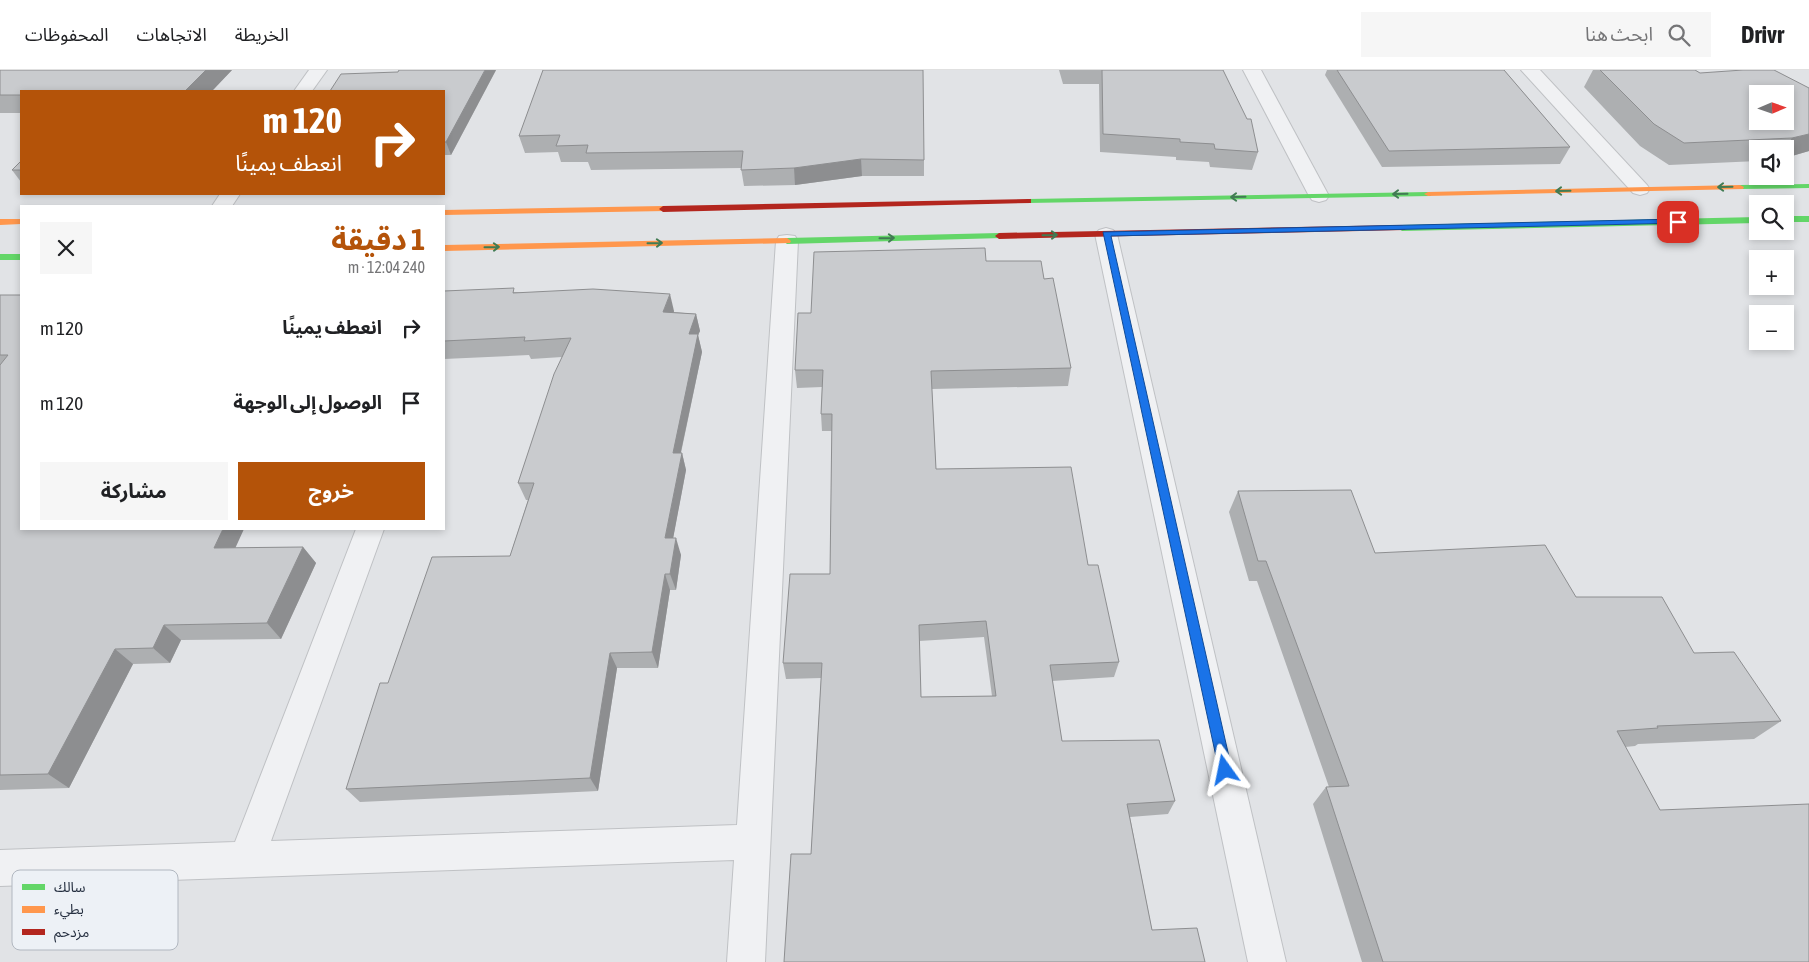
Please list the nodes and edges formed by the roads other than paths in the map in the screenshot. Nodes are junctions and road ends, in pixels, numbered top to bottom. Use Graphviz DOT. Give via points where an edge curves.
graph roads {
  1 [pos="318,70"];
  2 [pos="1252,70"];
  3 [pos="1530,70"];
  4 [pos="304,90"];
  5 [pos="1809,186"];
  6 [pos="1640,189"];
  7 [pos="1320,196"];
  8 [pos="1099,200"];
  9 [pos="445,213"];
  10 [pos="992,214"];
  11 [pos="1794,219"];
  12 [pos="1809,219"];
  13 [pos="1749,220"];
  14 [pos="0,222"];
  15 [pos="20,222"];
  16 [pos="894,227"];
  17 [pos="1106,234"];
  18 [pos="788,240"];
  19 [pos="445,248"];
  20 [pos="0,257"];
  21 [pos="20,257"];
  22 [pos="370,530"];
  23 [pos="752,842"];
  24 [pos="246,860"];
  25 [pos="0,868"];
  26 [pos="746,962"];
  27 [pos="1267,962"];
  1 -- 4 [label="street"];
  2 -- 7 [label="street"];
  3 -- 6 [label="street"];
  5 -- 6 [label="street, one-way"];
  6 -- 7 [label="street, one-way"];
  7 -- 8 [label="street, one-way"];
  8 -- 9 [label="street"];
  8 -- 10 [label="street"];
  11 -- 12 [label="street"];
  13 -- 17 [label="street"];
  14 -- 15 [label="street"];
  16 -- 18 [label="street"];
  18 -- 17 [label="street, one-way"];
  17 -- 27 [label="street"];
  19 -- 18 [label="street, one-way"];
  18 -- 23 [label="street"];
  20 -- 21 [label="street"];
  22 -- 24 [label="street"];
  23 -- 24 [label="street"];
  23 -- 26 [label="street"];
  24 -- 25 [label="street"];
}
